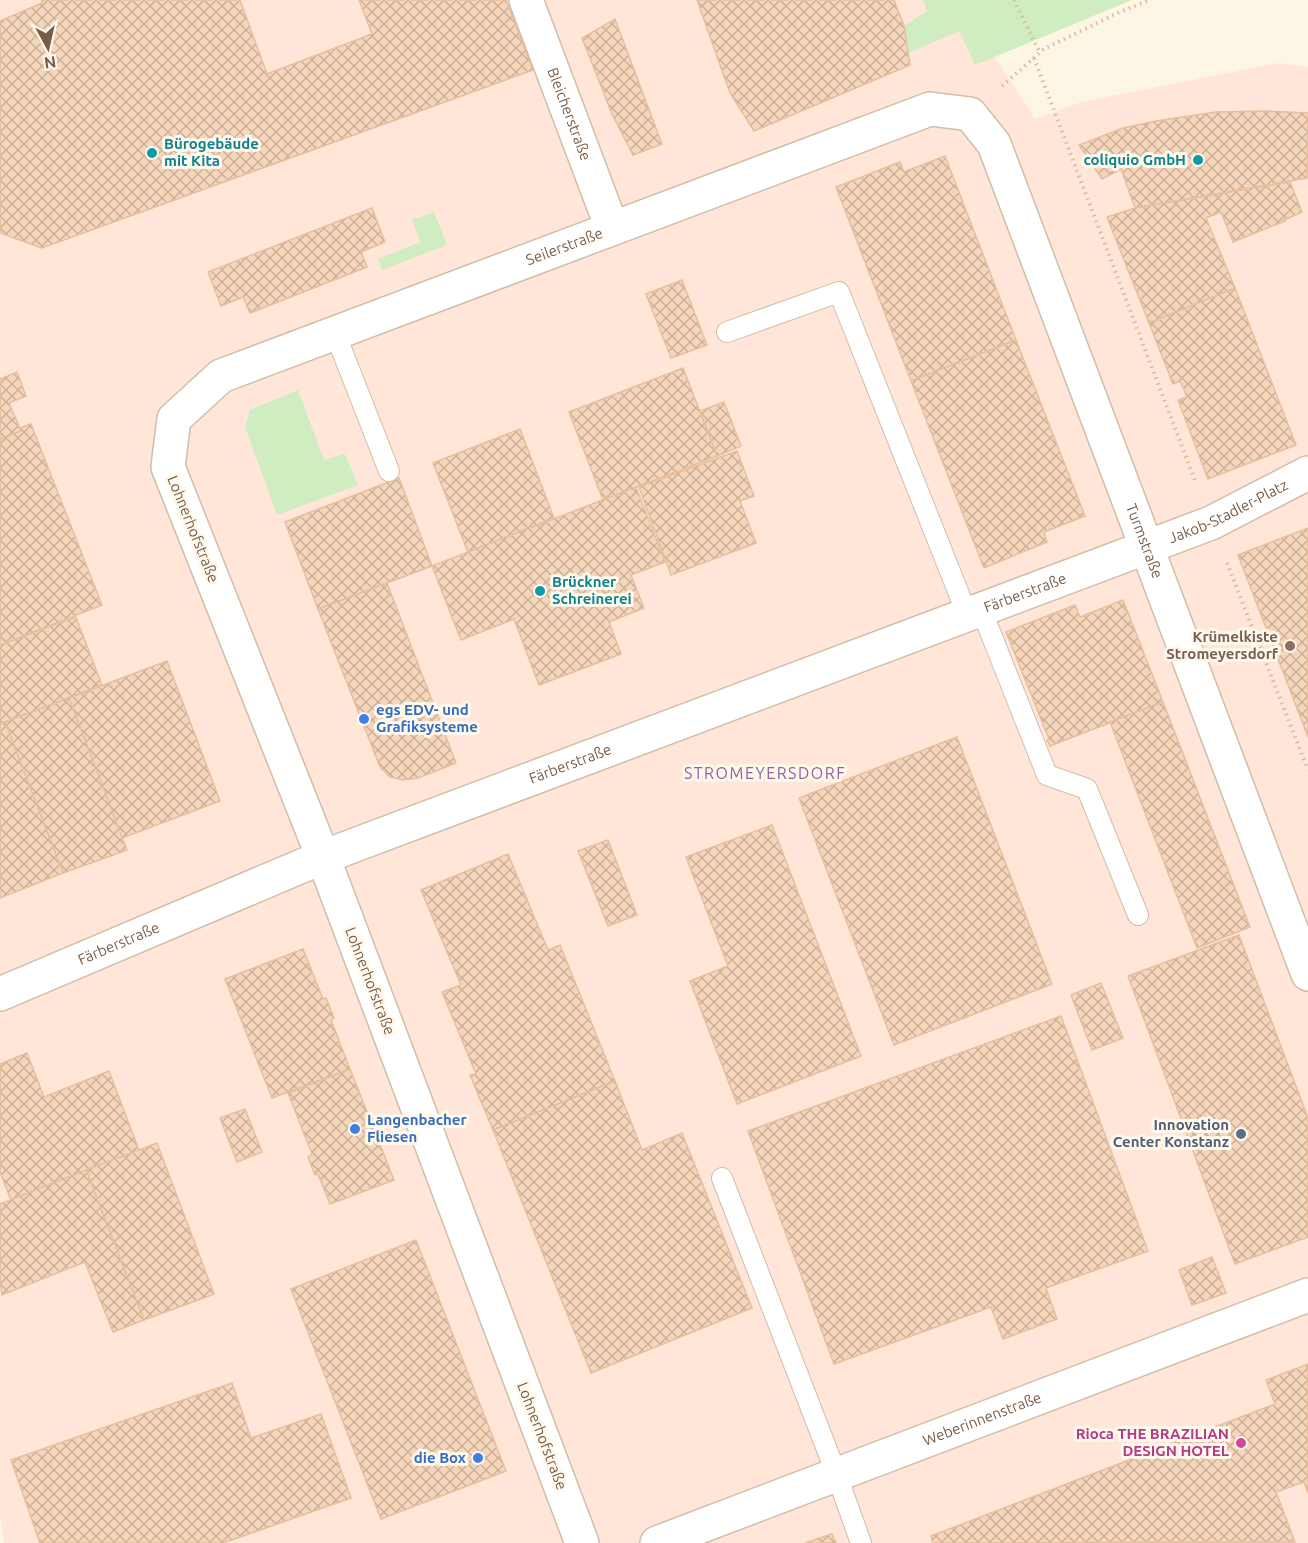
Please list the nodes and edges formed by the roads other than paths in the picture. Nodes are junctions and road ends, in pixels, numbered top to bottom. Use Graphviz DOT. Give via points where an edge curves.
graph roads {
  1 [pos="526,0"];
  2 [pos="970,114"];
  3 [pos="612,228"];
  4 [pos="727,332"];
  5 [pos="335,333"];
  6 [pos="174,419"];
  7 [pos="389,471"];
  8 [pos="1308,473"];
  9 [pos="1146,547"];
  10 [pos="974,612"];
  11 [pos="323,857"];
  12 [pos="1138,915"];
  13 [pos="1308,974"];
  14 [pos="0,994"];
  15 [pos="722,1178"];
  16 [pos="1308,1295"];
  17 [pos="837,1473"];
  18 [pos="582,1543"];
  19 [pos="657,1543"];
  20 [pos="861,1543"];
  1 -- 3 [label="street, Bleicherstraße"];
  2 -- 3 [label="street, Seilerstraße" via="930,109"];
  2 -- 9 [label="street, Turmstraße" via="994,144"];
  3 -- 5 [label="street, Seilerstraße"];
  4 -- 10 [label="lane" via="839,292"];
  5 -- 6 [label="street, Seilerstraße" via="221,376"];
  5 -- 7 [label="lane"];
  6 -- 11 [label="street, Lohnerhofstraße" via="168,467"];
  8 -- 9 [label="street, Jakob-Stadler-Platz" via="1211,524"];
  9 -- 10 [label="street, Färberstraße"];
  9 -- 13 [label="street, Turmstraße"];
  10 -- 11 [label="street, Färberstraße"];
  10 -- 12 [label="lane" via="1047,775 1087,789"];
  11 -- 14 [label="street, Färberstraße"];
  11 -- 18 [label="street, Lohnerhofstraße"];
  15 -- 17 [label="lane"];
  16 -- 17 [label="street, Weberinnenstraße"];
  17 -- 19 [label="street, Weberinnenstraße"];
  17 -- 20 [label="lane"];
}
